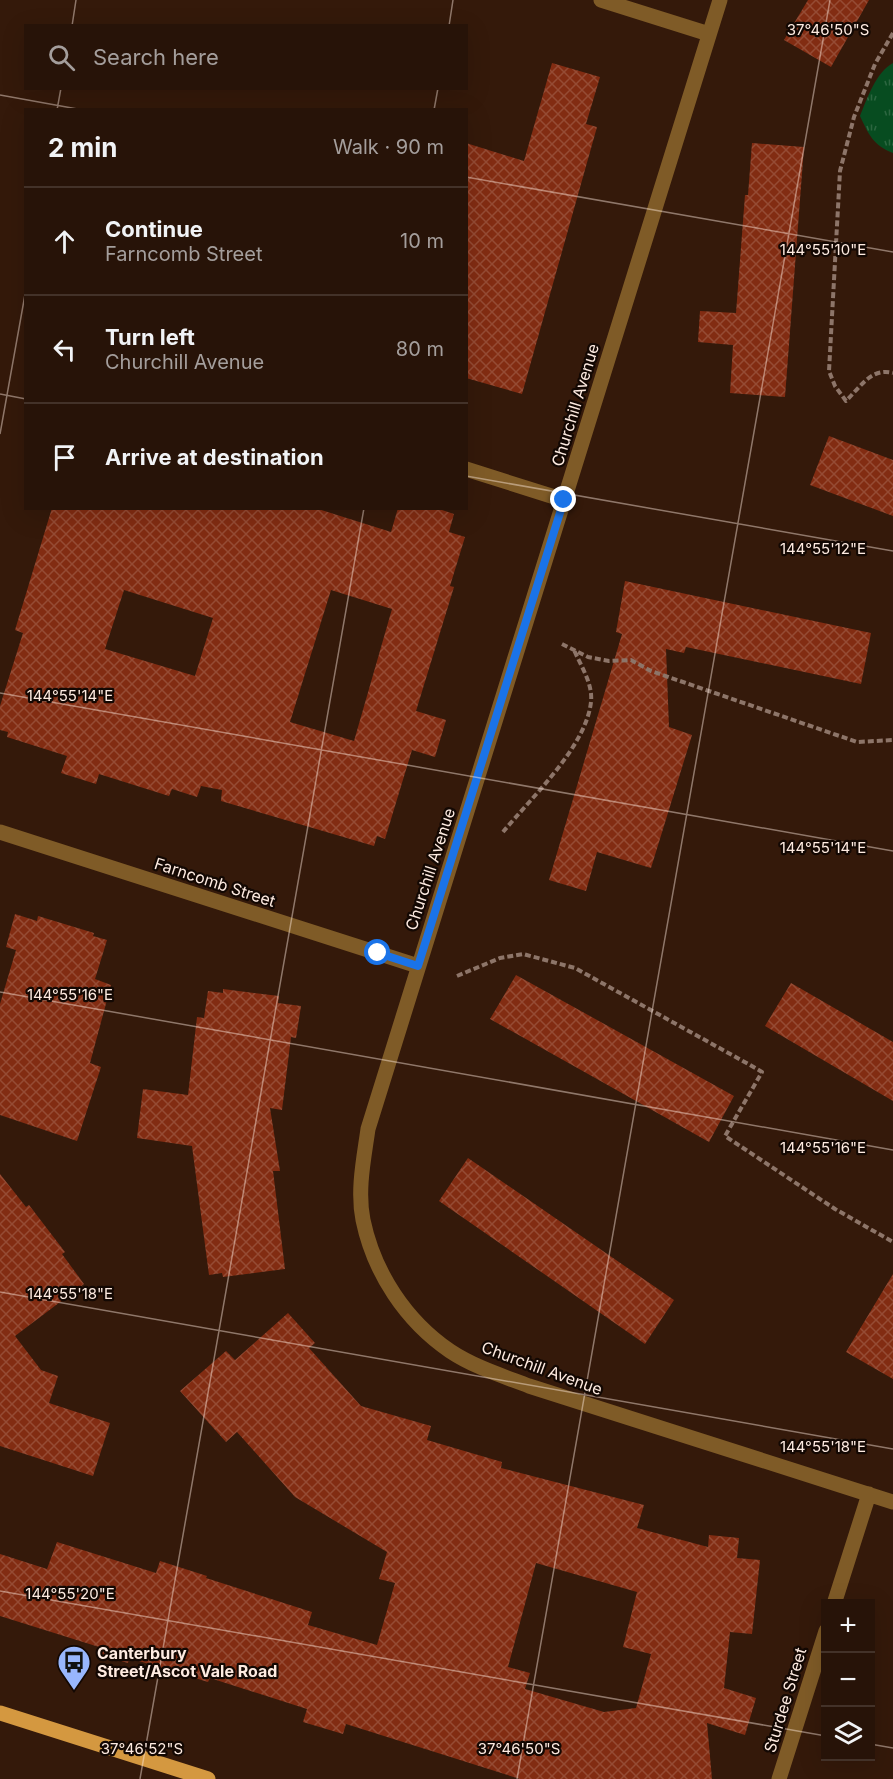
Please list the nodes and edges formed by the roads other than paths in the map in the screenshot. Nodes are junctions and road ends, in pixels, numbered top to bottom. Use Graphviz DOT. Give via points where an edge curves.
graph roads {
  1 [pos="601,0"];
  2 [pos="720,0"];
  3 [pos="709,34"];
  4 [pos="468,470"];
  5 [pos="564,500"];
  6 [pos="0,832"];
  7 [pos="418,966"];
  8 [pos="869,1494"];
  9 [pos="893,1502"];
  10 [pos="836,1599"];
  11 [pos="821,1644"];
  12 [pos="0,1713"];
  13 [pos="208,1779"];
  14 [pos="779,1779"];
  1 -- 3 [label="street"];
  2 -- 3 [label="street, Churchill Avenue"];
  3 -- 5 [label="street, Churchill Avenue"];
  4 -- 5 [label="street"];
  5 -- 7 [label="street, Churchill Avenue"];
  6 -- 7 [label="street, Farncomb Street"];
  7 -- 8 [label="street, Churchill Avenue" via="369,1129 361,1176 363,1220 395,1298 436,1340 485,1369"];
  8 -- 9 [label="street, Churchill Avenue"];
  8 -- 10 [label="street"];
  11 -- 14 [label="street, Sturdee Street"];
  12 -- 13 [label="main road"];
}
